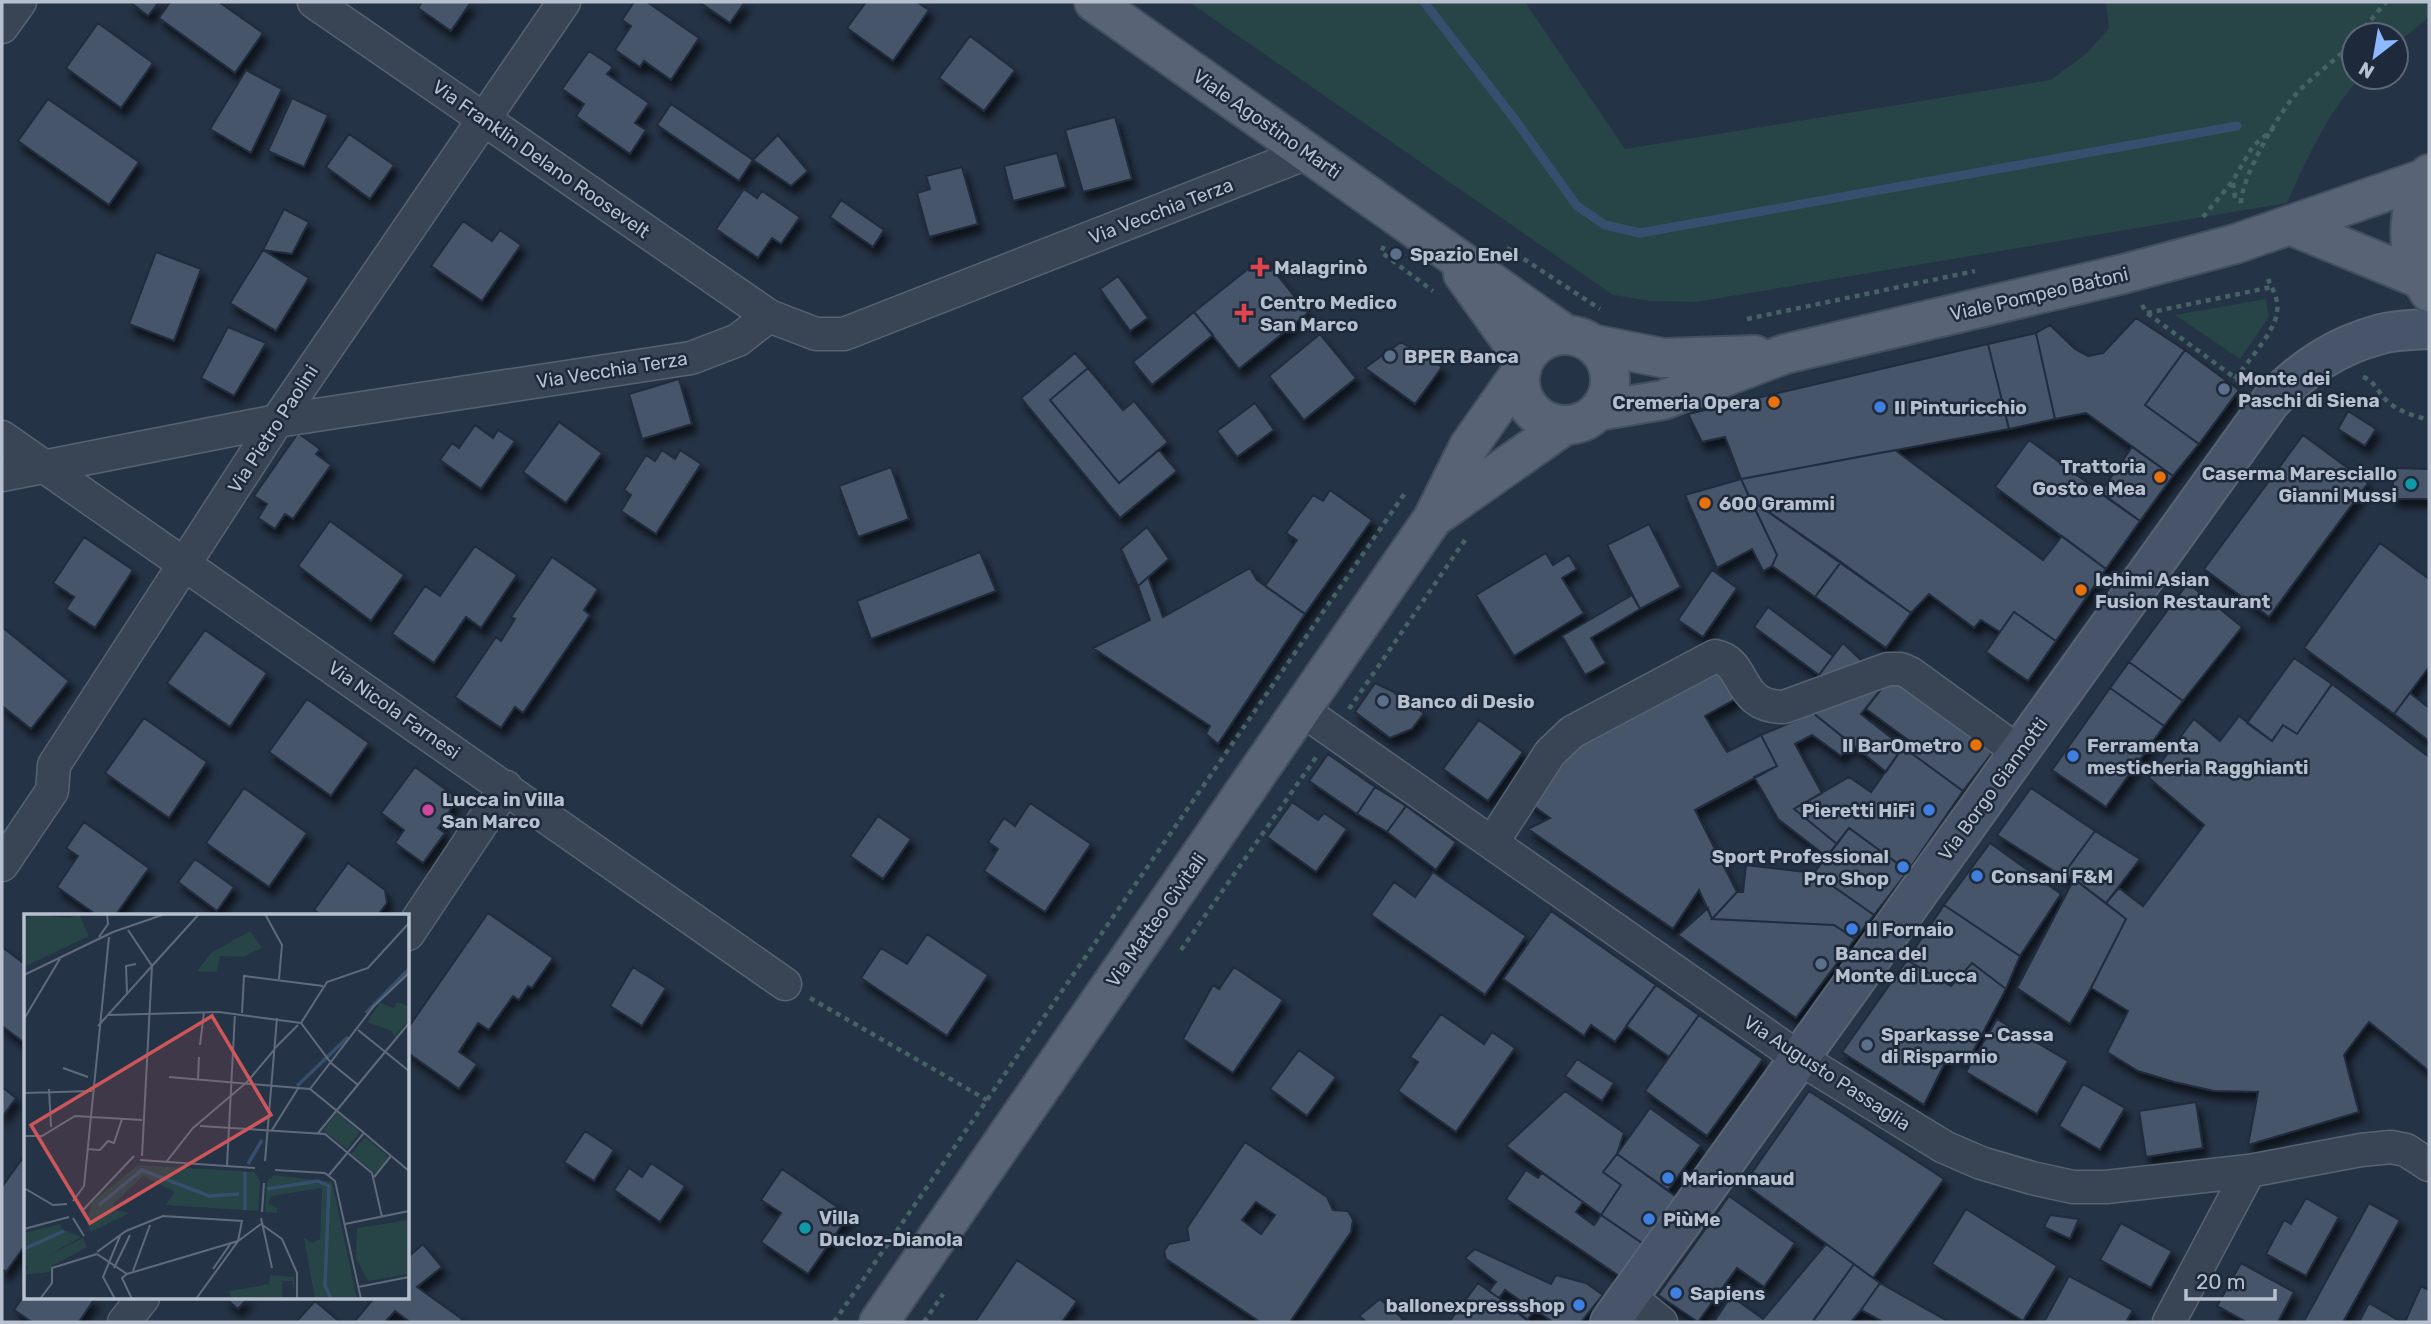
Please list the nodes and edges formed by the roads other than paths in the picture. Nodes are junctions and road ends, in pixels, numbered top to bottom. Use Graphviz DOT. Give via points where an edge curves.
graph roads {
  1 [pos="20,2"];
  2 [pos="314,2"];
  3 [pos="564,2"];
  4 [pos="1094,2"];
  5 [pos="2,27"];
  6 [pos="483,120"];
  7 [pos="1307,153"];
  8 [pos="2428,176"];
  9 [pos="2292,226"];
  10 [pos="1440,244"];
  11 [pos="2425,286"];
  12 [pos="769,316"];
  13 [pos="2429,329"];
  14 [pos="1589,331"];
  15 [pos="1785,354"];
  16 [pos="1521,368"];
  17 [pos="1581,418"];
  18 [pos="277,421"];
  19 [pos="2,437"];
  20 [pos="41,465"];
  21 [pos="2,475"];
  22 [pos="1433,518"];
  23 [pos="186,564"];
  24 [pos="1302,710"];
  25 [pos="2019,752"];
  26 [pos="506,787"];
  27 [pos="1492,843"];
  28 [pos="2,865"];
  29 [pos="410,931"];
  30 [pos="785,984"];
  31 [pos="1799,1058"];
  32 [pos="2429,1165"];
  33 [pos="2249,1171"];
  34 [pos="141,1300"];
  35 [pos="1619,1310"];
  36 [pos="124,1322"];
  37 [pos="879,1322"];
  38 [pos="1661,1322"];
  39 [pos="2169,1322"];
  1 -- 5 [label="street"];
  2 -- 6 [label="street, Via Franklin Delano Roosevelt"];
  3 -- 6 [label="street, Via Pietro Paolini"];
  4 -- 7 [label="main road, Viale Agostino Marti"];
  6 -- 12 [label="street, Via Franklin Delano Roosevelt"];
  6 -- 18 [label="street, Via Pietro Paolini"];
  7 -- 10 [label="main road, Viale Agostino Marti"];
  7 -- 12 [label="street, Via Vecchia Terza" via="844,334 816,334"];
  8 -- 9 [label="main road, Viale Pompeo Batoni"];
  8 -- 11 [label="main road" via="2414,205 2410,231 2413,258"];
  9 -- 11 [label="main road"];
  9 -- 15 [label="main road, Viale Pompeo Batoni" via="2123,274"];
  10 -- 14 [label="main road, Viale Agostino Marti"];
  10 -- 16 [label="main road, Viale Agostino Marti" via="1506,332"];
  12 -- 18 [label="street, Via Vecchia Terza" via="738,340 691,358"];
  13 -- 25 [label="street, Via Borgo Giannotti" via="2365,339 2299,373 2271,401"];
  14 -- 15 [label="main road, Viale Pompeo Batoni" via="1663,358"];
  14 -- 16 [label="main road" via="1539,342"];
  14 -- 17 [label="main road" via="1610,375 1606,398"];
  15 -- 17 [label="main road, Viale Pompeo Batoni" via="1663,400"];
  16 -- 17 [label="main road" via="1520,388 1532,412 1545,420"];
  16 -- 22 [label="main road, Via Matteo Civitali" via="1469,446"];
  17 -- 22 [label="main road, Via Matteo Civitali"];
  18 -- 20 [label="street, Via Vecchia Terza"];
  18 -- 23 [label="street, Via Pietro Paolini"];
  19 -- 20 [label="street, Via Nicola Farnesi"];
  20 -- 21 [label="street, Via Vecchia Terza"];
  20 -- 23 [label="street, Via Nicola Farnesi"];
  22 -- 24 [label="main road, Via Matteo Civitali"];
  23 -- 26 [label="street, Via Nicola Farnesi"];
  23 -- 28 [label="street, Via Pietro Paolini" via="54,765 52,791"];
  24 -- 27 [label="street, Via Augusto Passaglia"];
  24 -- 37 [label="main road, Via Matteo Civitali"];
  25 -- 27 [label="street" via="1900,669 1888,669 1784,707 1770,707 1749,693 1727,660 1715,656 1559,742"];
  25 -- 31 [label="street, Via Borgo Giannotti"];
  26 -- 29 [label="street"];
  26 -- 30 [label="street, Via Nicola Farnesi"];
  27 -- 31 [label="street, Via Augusto Passaglia"];
  31 -- 33 [label="street, Via Augusto Passaglia" via="1944,1147 1981,1164 2032,1178 2106,1187"];
  31 -- 35 [label="street, Via Borgo Giannotti"];
  32 -- 33 [label="street, Via Augusto Passaglia" via="2406,1150 2391,1147"];
  33 -- 39 [label="street"];
  34 -- 36 [label="street"];
  35 -- 38 [label="street"];
}
